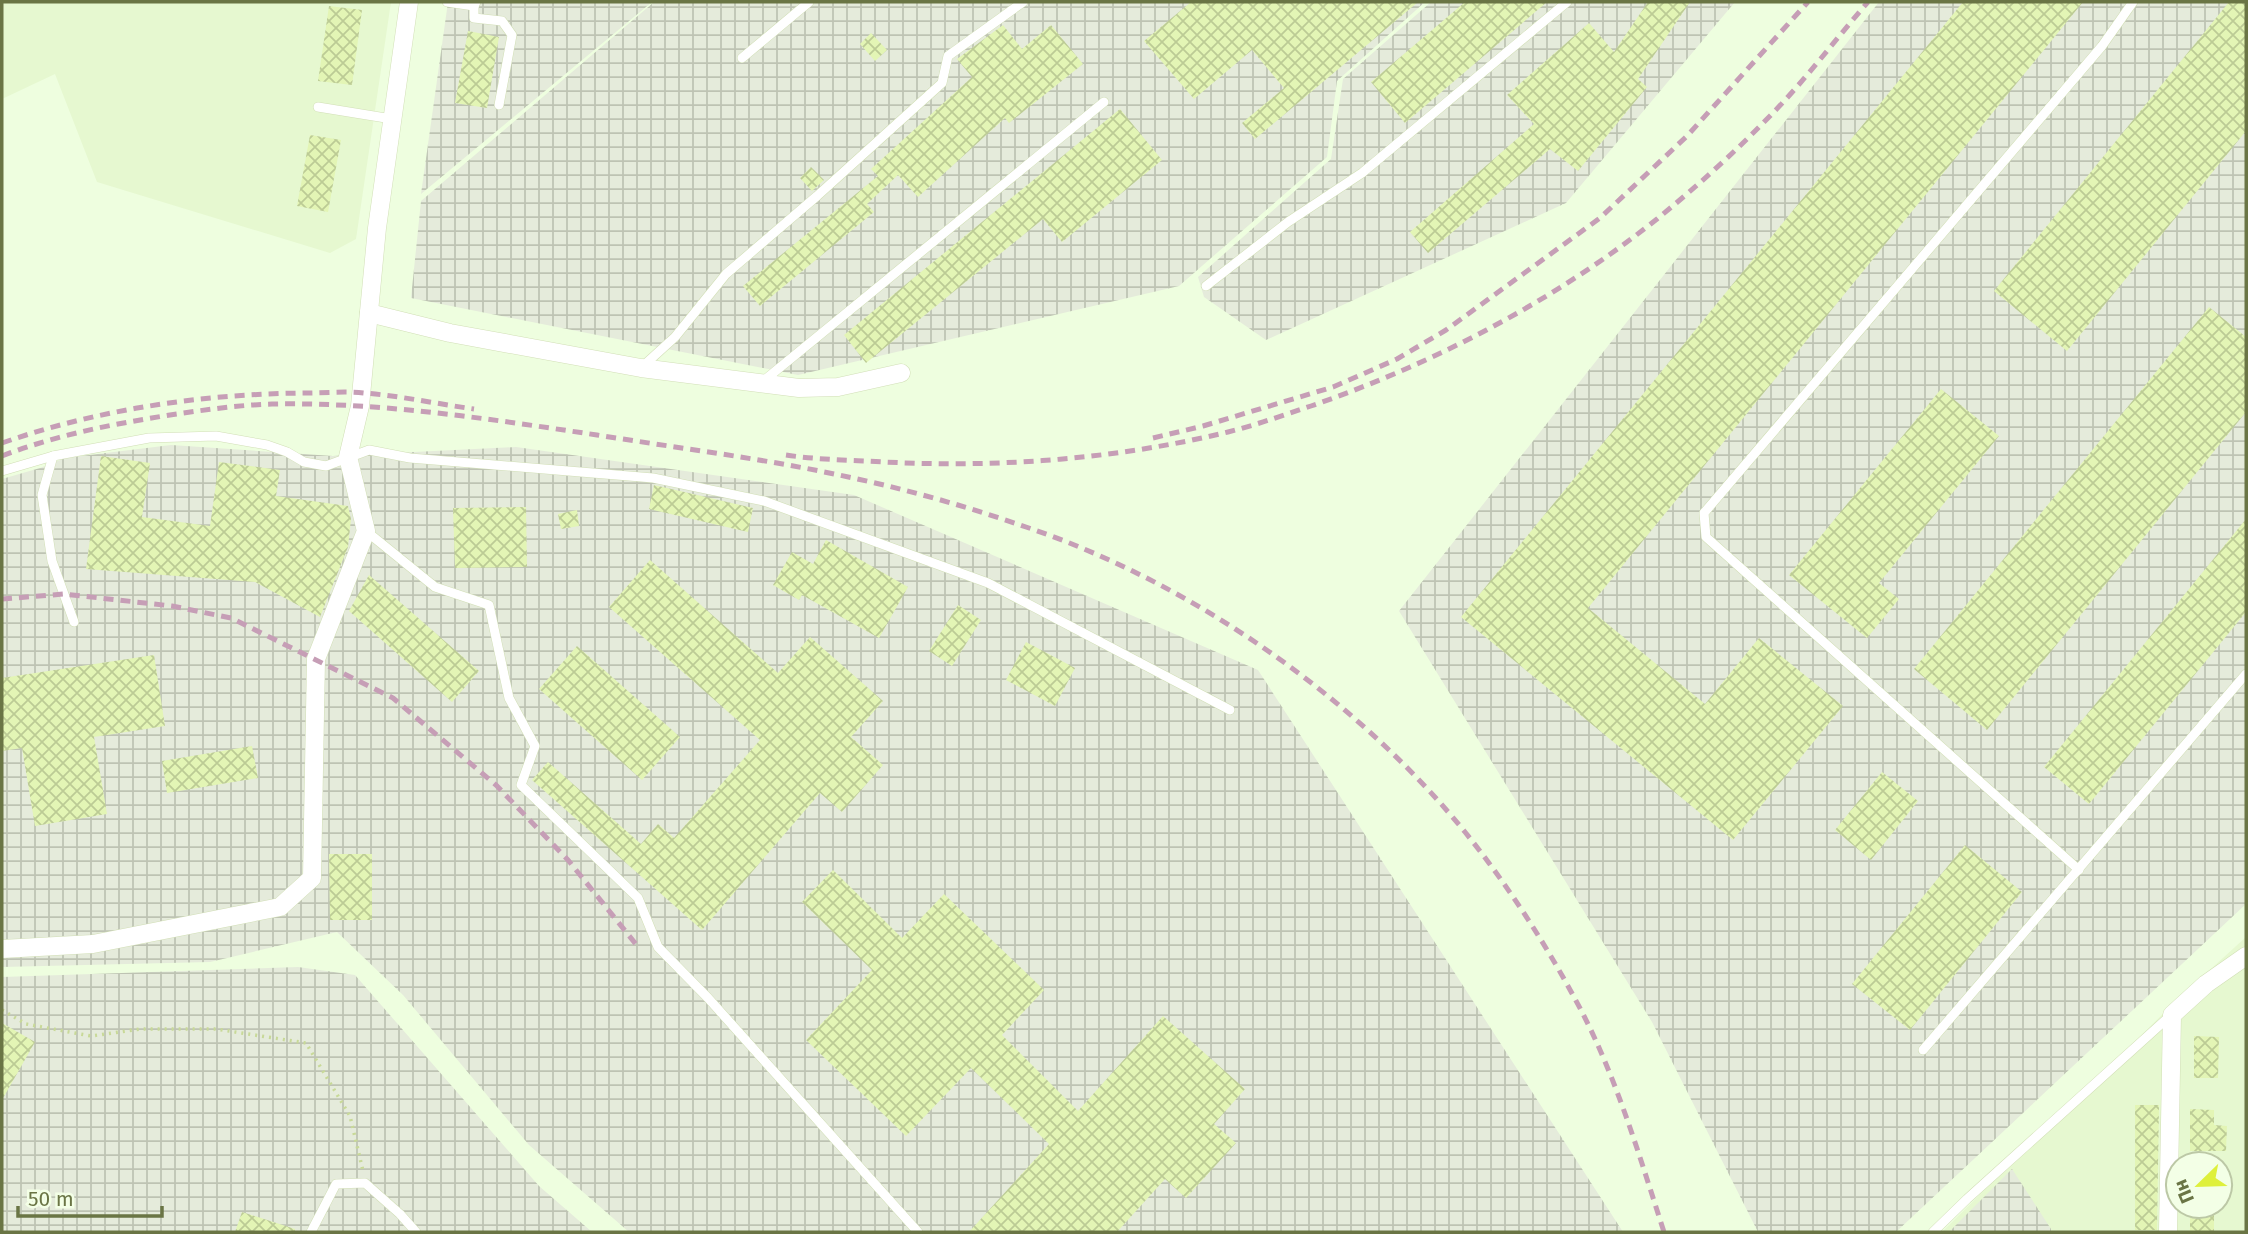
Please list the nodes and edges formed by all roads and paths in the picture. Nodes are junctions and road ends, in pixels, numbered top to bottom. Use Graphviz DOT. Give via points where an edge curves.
graph roads {
  1 [pos="409,2"];
  2 [pos="447,2"];
  3 [pos="809,2"];
  4 [pos="1023,2"];
  5 [pos="1567,2"];
  6 [pos="2133,2"];
  7 [pos="475,4"];
  8 [pos="742,58"];
  9 [pos="1104,102"];
  10 [pos="499,105"];
  11 [pos="318,107"];
  12 [pos="392,119"];
  13 [pos="1206,286"];
  14 [pos="369,313"];
  15 [pos="641,368"];
  16 [pos="901,373"];
  17 [pos="759,384"];
  18 [pos="53,456"];
  19 [pos="348,457"];
  20 [pos="2,471"];
  21 [pos="366,531"];
  22 [pos="74,622"];
  23 [pos="2246,674"];
  24 [pos="1230,710"];
  25 [pos="2079,870"];
  26 [pos="2,949"];
  27 [pos="2246,956"];
  28 [pos="2,1010"];
  29 [pos="2172,1015"];
  30 [pos="1923,1050"];
  31 [pos="365,1183"];
  32 [pos="311,1232"];
  33 [pos="416,1232"];
  34 [pos="918,1232"];
  35 [pos="1933,1232"];
  36 [pos="2168,1232"];
  1 -- 12 [label="street"];
  2 -- 7 [label="lane"];
  3 -- 8 [label="lane"];
  4 -- 15 [label="lane" via="948,56 942,83 726,274 675,337"];
  5 -- 13 [label="lane" via="1362,173 1288,222"];
  6 -- 25 [label="lane" via="2102,46 1703,513 1706,537"];
  7 -- 10 [label="lane" via="474,18 502,22 512,35"];
  9 -- 17 [label="lane"];
  11 -- 12 [label="lane"];
  12 -- 14 [label="street"];
  14 -- 15 [label="street" via="450,333"];
  14 -- 19 [label="street" via="360,406"];
  15 -- 17 [label="street"];
  16 -- 17 [label="street" via="838,387"];
  18 -- 19 [label="lane" via="149,438 216,436 267,445 304,462 326,466"];
  18 -- 20 [label="lane"];
  18 -- 22 [label="lane" via="41,495 52,561"];
  19 -- 21 [label="street"];
  19 -- 24 [label="lane" via="369,450 410,458 653,478 765,501 988,583"];
  21 -- 26 [label="street" via="316,659 312,878 280,906 93,944"];
  21 -- 34 [label="lane" via="435,586 489,605 509,698 535,746 521,785 638,898 658,947"];
  23 -- 25 [label="lane"];
  25 -- 30 [label="lane"];
  27 -- 29 [label="street"];
  28 -- 31 [label="path" via="26,1024 91,1036 140,1029 216,1029 306,1043 350,1116"];
  29 -- 35 [label="lane"];
  29 -- 36 [label="street"];
  31 -- 32 [label="lane" via="336,1184"];
  31 -- 33 [label="lane"];
}
